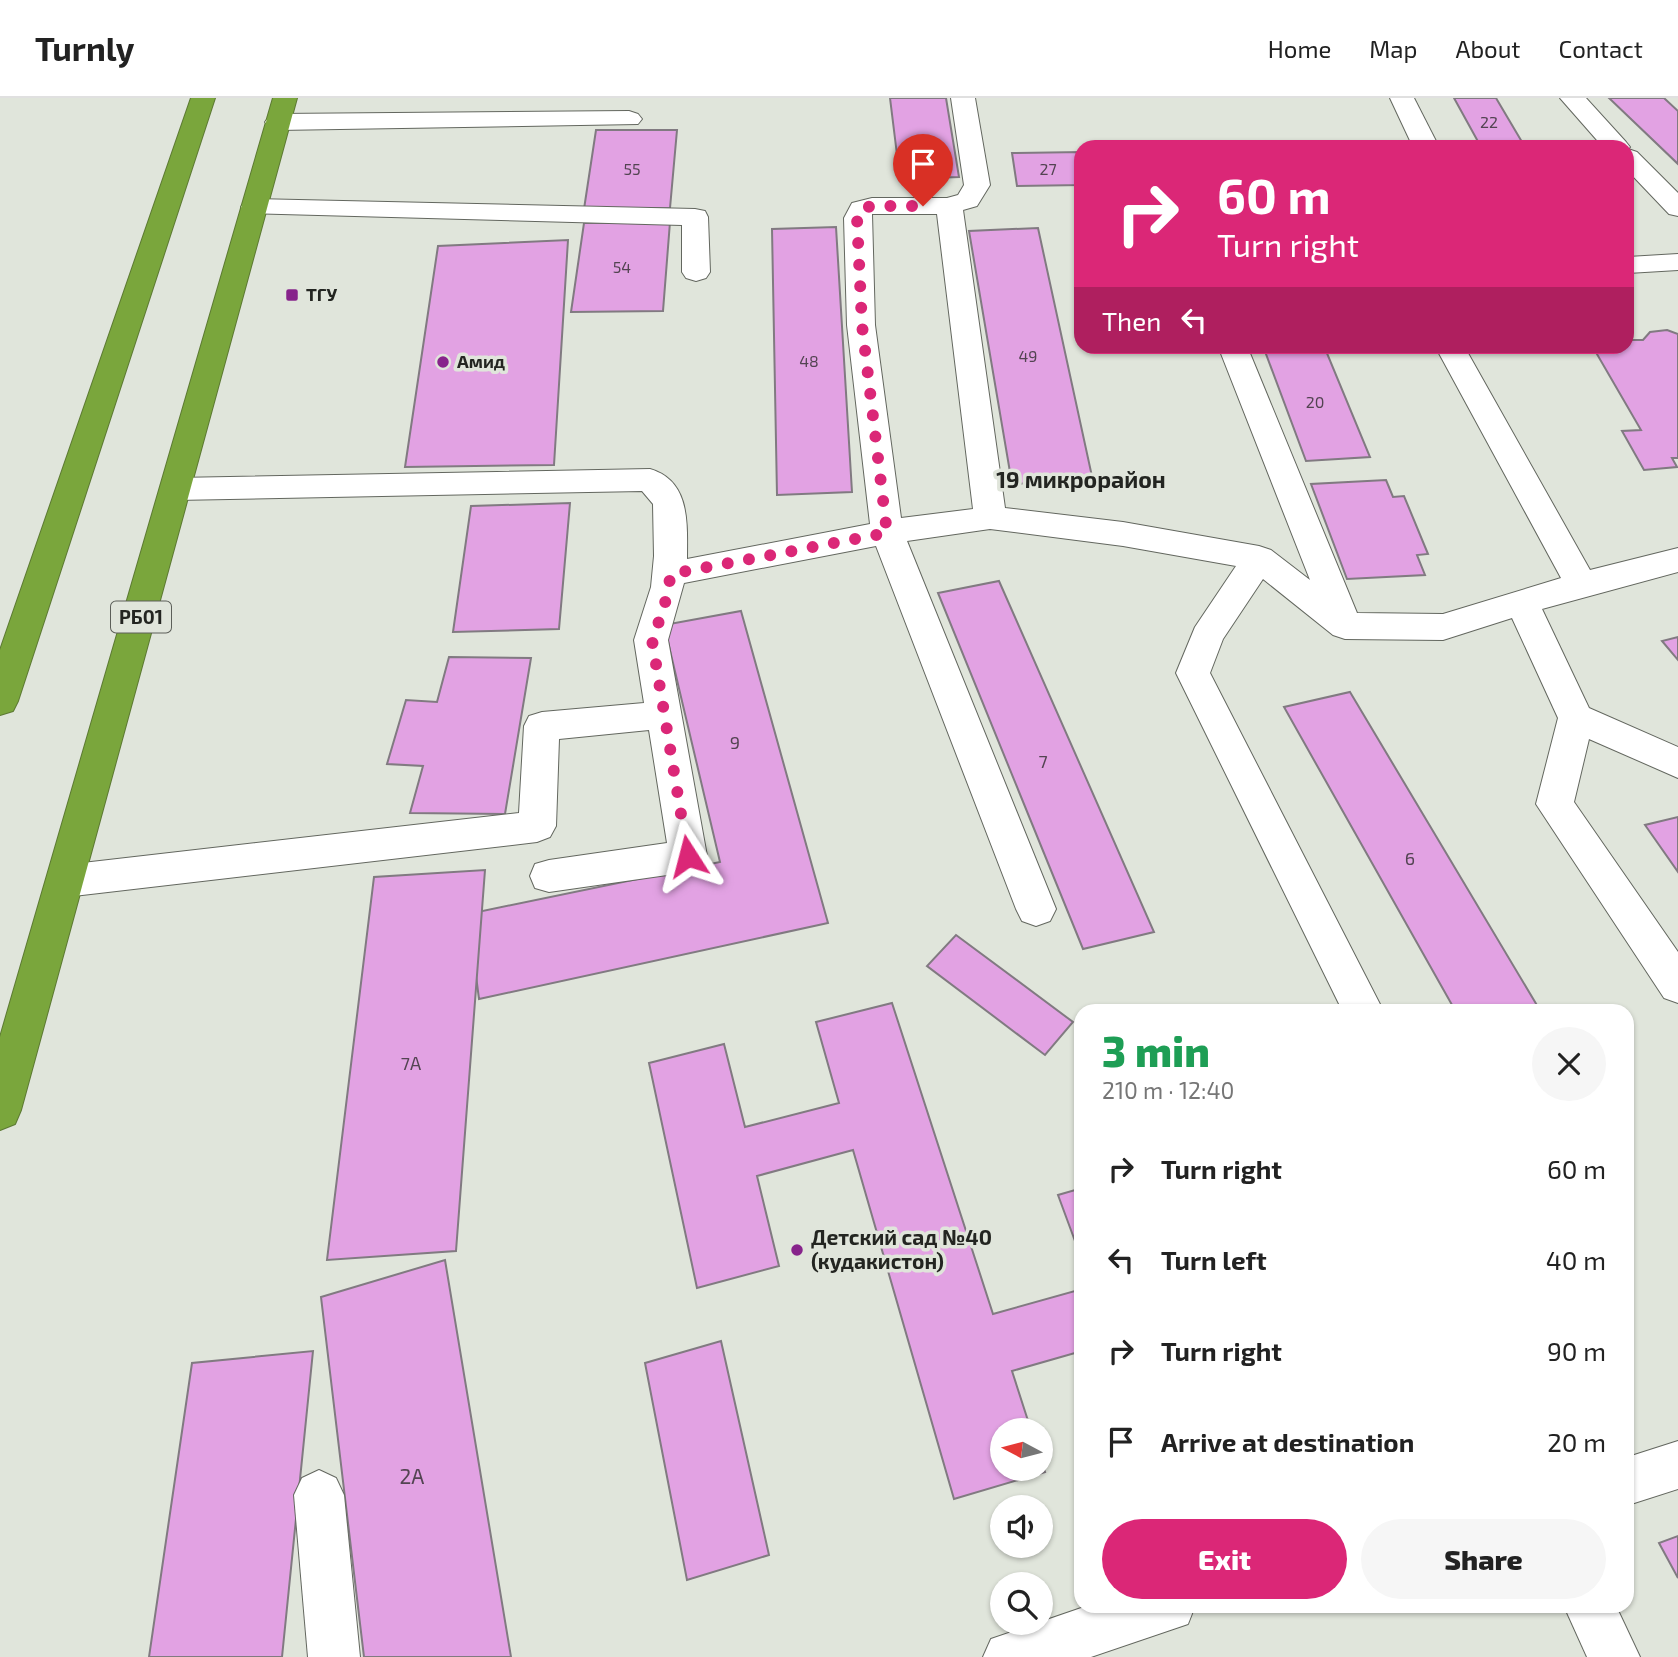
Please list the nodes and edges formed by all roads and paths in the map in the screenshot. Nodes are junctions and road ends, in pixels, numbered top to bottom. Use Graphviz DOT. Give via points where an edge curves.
graph roads {
  1 [pos="203,98"];
  2 [pos="963,98"];
  3 [pos="1402,98"];
  4 [pos="1572,98"];
  5 [pos="282,110"];
  6 [pos="629,119"];
  7 [pos="1423,140"];
  8 [pos="1611,140"];
  9 [pos="1634,163"];
  10 [pos="949,206"];
  11 [pos="254,207"];
  12 [pos="1678,208"];
  13 [pos="1678,262"];
  14 [pos="1634,265"];
  15 [pos="696,272"];
  16 [pos="1234,354"];
  17 [pos="1454,354"];
  18 [pos="176,489"];
  19 [pos="990,518"];
  20 [pos="887,533"];
  21 [pos="1259,558"];
  22 [pos="1678,560"];
  23 [pos="671,574"];
  24 [pos="1581,584"];
  25 [pos="1522,603"];
  26 [pos="1345,626"];
  27 [pos="0,701"];
  28 [pos="664,715"];
  29 [pos="1576,718"];
  30 [pos="1678,762"];
  31 [pos="550,876"];
  32 [pos="65,881"];
  33 [pos="1036,909"];
  34 [pos="1678,985"];
  35 [pos="1360,1004"];
  36 [pos="0,1110"];
  37 [pos="1678,1465"];
  38 [pos="1634,1479"];
  39 [pos="319,1494"];
  40 [pos="1150,1613"];
  41 [pos="1592,1613"];
  42 [pos="1041,1652"];
  43 [pos="334,1657"];
  44 [pos="1614,1657"];
  1 -- 27 [label="highway"];
  2 -- 10 [label="street" via="977,185 968,200"];
  3 -- 7 [label="street"];
  4 -- 8 [label="street"];
  5 -- 6 [label="street"];
  5 -- 11 [label="highway, РБ01"];
  9 -- 12 [label="street"];
  10 -- 19 [label="street"];
  10 -- 20 [label="street" via="872,206 861,209 857,218 862,325"];
  11 -- 15 [label="street" via="695,217"];
  11 -- 18 [label="highway, РБ01"];
  13 -- 14 [label="street"];
  16 -- 26 [label="street"];
  17 -- 24 [label="street"];
  18 -- 23 [label="street" via="650,480 668,501"];
  18 -- 32 [label="highway, РБ01"];
  19 -- 20 [label="street"];
  19 -- 21 [label="street" via="1123,534"];
  20 -- 23 [label="street"];
  20 -- 33 [label="street"];
  21 -- 26 [label="street"];
  21 -- 35 [label="street" via="1208,636 1193,673"];
  22 -- 24 [label="street"];
  23 -- 28 [label="street" via="652,640"];
  24 -- 25 [label="street"];
  25 -- 26 [label="street" via="1443,627"];
  25 -- 29 [label="street"];
  28 -- 31 [label="street" via="688,856"];
  28 -- 32 [label="street" via="542,726 537,826"];
  29 -- 30 [label="street"];
  29 -- 34 [label="street" via="1555,804"];
  32 -- 36 [label="highway, РБ01"];
  37 -- 38 [label="street"];
  39 -- 43 [label="street"];
  40 -- 42 [label="street"];
  41 -- 44 [label="street"];
}
